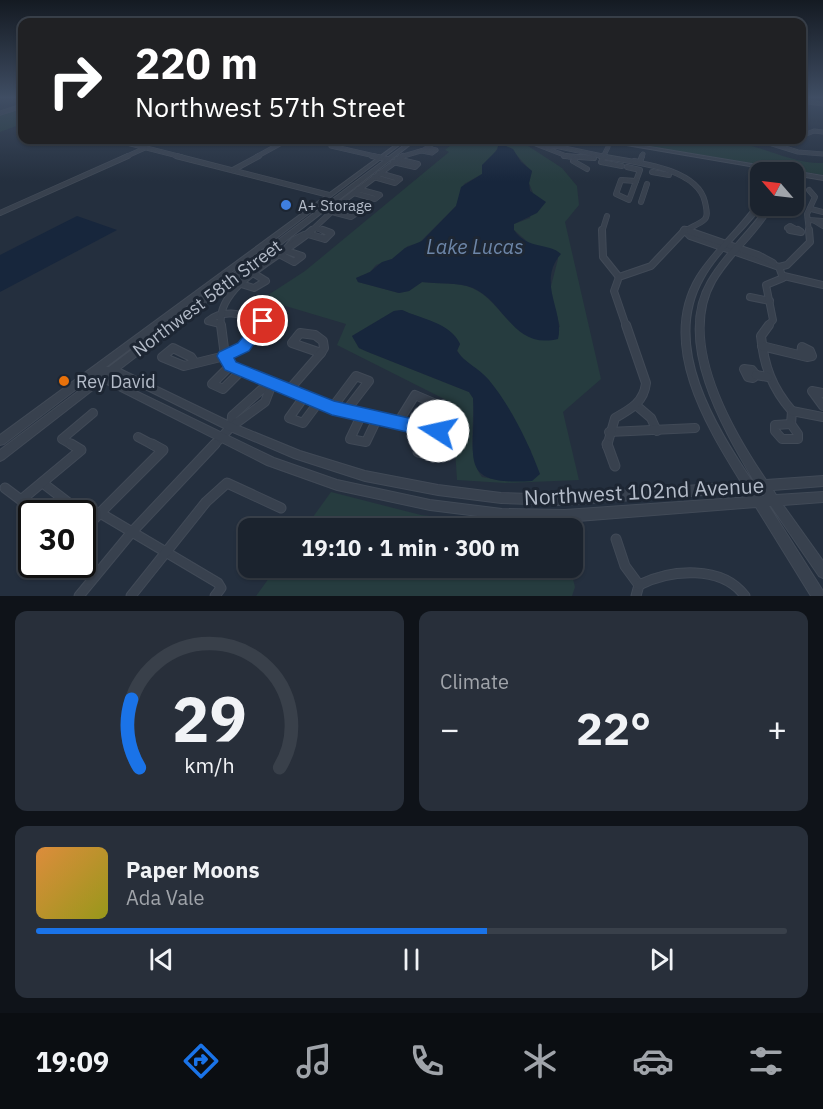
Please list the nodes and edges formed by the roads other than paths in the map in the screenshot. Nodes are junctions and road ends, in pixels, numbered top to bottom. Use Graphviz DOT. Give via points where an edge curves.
graph roads {
  1 [pos="823,132"];
  2 [pos="806,134"];
  3 [pos="133,144"];
  4 [pos="280,144"];
  5 [pos="398,144"];
  6 [pos="409,144"];
  7 [pos="434,144"];
  8 [pos="536,144"];
  9 [pos="626,144"];
  10 [pos="776,144"];
  11 [pos="331,146"];
  12 [pos="146,147"];
  13 [pos="546,147"];
  14 [pos="608,147"];
  15 [pos="553,150"];
  16 [pos="586,154"];
  17 [pos="643,154"];
  18 [pos="823,154"];
  19 [pos="380,157"];
  20 [pos="601,157"];
  21 [pos="576,158"];
  22 [pos="393,160"];
  23 [pos="750,167"];
  24 [pos="641,168"];
  25 [pos="587,169"];
  26 [pos="232,170"];
  27 [pos="652,172"];
  28 [pos="669,175"];
  29 [pos="804,176"];
  30 [pos="823,180"];
  31 [pos="636,181"];
  32 [pos="647,184"];
  33 [pos="809,190"];
  34 [pos="333,196"];
  35 [pos="642,202"];
  36 [pos="337,207"];
  37 [pos="811,209"];
  38 [pos="332,212"];
  39 [pos="823,212"];
  40 [pos="0,213"];
  41 [pos="750,215"];
  42 [pos="607,216"];
  43 [pos="762,216"];
  44 [pos="811,221"];
  45 [pos="823,223"];
  46 [pos="315,228"];
  47 [pos="684,230"];
  48 [pos="308,234"];
  49 [pos="725,246"];
  50 [pos="736,250"];
  51 [pos="779,267"];
  52 [pos="253,273"];
  53 [pos="784,276"];
  54 [pos="619,277"];
  55 [pos="241,284"];
  56 [pos="823,285"];
  57 [pos="750,297"];
  58 [pos="690,300"];
  59 [pos="770,301"];
  60 [pos="702,304"];
  61 [pos="220,314"];
  62 [pos="253,318"];
  63 [pos="220,324"];
  64 [pos="257,331"];
  65 [pos="762,346"];
  66 [pos="321,352"];
  67 [pos="801,354"];
  68 [pos="225,356"];
  69 [pos="195,363"];
  70 [pos="230,366"];
  71 [pos="112,370"];
  72 [pos="241,371"];
  73 [pos="99,374"];
  74 [pos="756,375"];
  75 [pos="768,377"];
  76 [pos="272,384"];
  77 [pos="288,391"];
  78 [pos="304,397"];
  79 [pos="318,403"];
  80 [pos="637,406"];
  81 [pos="332,408"];
  82 [pos="792,411"];
  83 [pos="345,412"];
  84 [pos="93,413"];
  85 [pos="361,416"];
  86 [pos="823,417"];
  87 [pos="377,420"];
  88 [pos="397,424"];
  89 [pos="791,424"];
  90 [pos="231,427"];
  91 [pos="695,428"];
  92 [pos="423,429"];
  93 [pos="657,430"];
  94 [pos="438,431"];
  95 [pos="609,432"];
  96 [pos="138,437"];
  97 [pos="220,438"];
  98 [pos="0,441"];
  99 [pos="0,456"];
  100 [pos="615,466"];
  101 [pos="823,481"];
  102 [pos="44,484"];
  103 [pos="764,484"];
  104 [pos="749,486"];
  105 [pos="5,488"];
  106 [pos="823,497"];
  107 [pos="775,500"];
  108 [pos="759,501"];
  109 [pos="281,508"];
  110 [pos="100,513"];
  111 [pos="96,517"];
  112 [pos="131,533"];
  113 [pos="616,539"];
  114 [pos="165,551"];
  115 [pos="823,572"];
  116 [pos="639,585"];
  117 [pos="79,596"];
  118 [pos="131,596"];
  119 [pos="215,596"];
  120 [pos="636,596"];
  121 [pos="745,596"];
  122 [pos="818,596"];
  1 -- 2 [label="street"];
  3 -- 12 [label="street"];
  4 -- 26 [label="street"];
  5 -- 19 [label="street, Northwest 58th Street"];
  6 -- 22 [label="street, Northwest 58th Street"];
  7 -- 22 [label="street"];
  8 -- 13 [label="street"];
  9 -- 23 [label="street"];
  10 -- 18 [label="street" via="803,153"];
  11 -- 19 [label="street"];
  12 -- 26 [label="street"];
  12 -- 40 [label="street"];
  13 -- 16 [label="street"];
  13 -- 21 [label="street" via="551,153"];
  14 -- 20 [label="street"];
  15 -- 16 [label="street"];
  16 -- 20 [label="street"];
  17 -- 20 [label="street" via="640,162"];
  19 -- 22 [label="street"];
  19 -- 34 [label="street, Northwest 58th Street"];
  20 -- 21 [label="street"];
  20 -- 24 [label="street"];
  20 -- 24 [label="street" via="601,162"];
  21 -- 25 [label="street" via="573,161"];
  22 -- 34 [label="street, Northwest 58th Street"];
  22 -- 36 [label="street"];
  24 -- 31 [label="street"];
  24 -- 47 [label="street" via="685,177 700,190 707,214 704,220"];
  26 -- 34 [label="street"];
  27 -- 28 [label="street"];
  29 -- 30 [label="street"];
  31 -- 31 [label="street" via="629,200 616,194 621,180"];
  32 -- 35 [label="street"];
  33 -- 37 [label="street" via="815,196"];
  34 -- 71 [label="street, Northwest 58th Street"];
  34 -- 73 [label="street, Northwest 58th Street"];
  36 -- 38 [label="street"];
  36 -- 38 [label="street" via="357,213 351,218"];
  37 -- 39 [label="street"];
  37 -- 44 [label="street" via="807,214"];
  38 -- 46 [label="street"];
  41 -- 49 [label="street"];
  42 -- 54 [label="street" via="600,234 603,256 606,268"];
  43 -- 50 [label="street"];
  44 -- 45 [label="street"];
  44 -- 51 [label="street" via="805,232 810,242"];
  46 -- 48 [label="street"];
  46 -- 48 [label="street" via="331,233 325,239"];
  47 -- 49 [label="street"];
  47 -- 54 [label="street" via="652,265"];
  48 -- 52 [label="street"];
  49 -- 50 [label="street"];
  49 -- 58 [label="street" via="699,278"];
  50 -- 51 [label="street"];
  50 -- 60 [label="street" via="713,278"];
  51 -- 53 [label="street"];
  52 -- 55 [label="street"];
  52 -- 55 [label="street" via="266,281 254,288"];
  53 -- 56 [label="street"];
  53 -- 59 [label="street" via="766,285"];
  54 -- 80 [label="street" via="614,291 646,383 646,392"];
  55 -- 61 [label="street"];
  57 -- 59 [label="street"];
  58 -- 60 [label="street"];
  58 -- 104 [label="street" via="686,340 697,390"];
  59 -- 65 [label="street" via="773,320 761,336"];
  60 -- 103 [label="street" via="700,346 709,382 731,432"];
  61 -- 62 [label="street"];
  61 -- 63 [label="street"];
  61 -- 63 [label="street" via="208,321"];
  62 -- 64 [label="street" via="263,321"];
  62 -- 64 [label="street" via="245,328"];
  63 -- 68 [label="street"];
  64 -- 68 [label="street" via="240,350"];
  65 -- 67 [label="street"];
  65 -- 75 [label="street"];
  66 -- 77 [label="street"];
  68 -- 69 [label="street"];
  68 -- 70 [label="street"];
  70 -- 72 [label="street"];
  70 -- 72 [label="street" via="212,384 222,389"];
  71 -- 73 [label="street, Northwest 58th Street"];
  71 -- 90 [label="street, Northwest 102nd Avenue"];
  72 -- 76 [label="street"];
  73 -- 97 [label="street, Northwest 102nd Avenue"];
  73 -- 98 [label="street, Northwest 58th Street"];
  73 -- 99 [label="street, Northwest 58th Street"];
  74 -- 75 [label="street"];
  75 -- 82 [label="street"];
  76 -- 77 [label="street"];
  76 -- 90 [label="street" via="270,393 255,411"];
  76 -- 90 [label="street" via="232,416"];
  77 -- 78 [label="street"];
  78 -- 79 [label="street"];
  78 -- 79 [label="street" via="289,418 303,423"];
  79 -- 81 [label="street"];
  80 -- 93 [label="street" via="651,418"];
  80 -- 95 [label="street" via="615,418"];
  81 -- 83 [label="street"];
  81 -- 83 [label="street" via="356,376 369,381"];
  82 -- 86 [label="street"];
  82 -- 89 [label="street"];
  83 -- 85 [label="street"];
  84 -- 102 [label="street" via="62,439 81,450"];
  85 -- 87 [label="street"];
  85 -- 87 [label="street" via="350,439 366,442"];
  87 -- 88 [label="street"];
  88 -- 92 [label="street"];
  88 -- 94 [label="street" via="415,395 439,407"];
  90 -- 97 [label="street"];
  90 -- 104 [label="street, Northwest 102nd Avenue" via="286,451 351,472 481,496 561,500"];
  91 -- 93 [label="street"];
  92 -- 94 [label="street"];
  92 -- 94 [label="street" via="418,452 434,455"];
  93 -- 95 [label="street"];
  95 -- 100 [label="street" via="607,445"];
  96 -- 110 [label="street" via="163,450"];
  97 -- 108 [label="street, Northwest 102nd Avenue" via="271,462 337,484 481,512 565,516"];
  97 -- 112 [label="street"];
  101 -- 103 [label="street, Northwest 102nd Avenue"];
  102 -- 105 [label="street" via="21,500"];
  102 -- 110 [label="street" via="78,510"];
  103 -- 104 [label="street, Northwest 102nd Avenue"];
  103 -- 107 [label="street"];
  104 -- 108 [label="street"];
  106 -- 107 [label="street, Northwest 102nd Avenue"];
  107 -- 108 [label="street, Northwest 102nd Avenue"];
  107 -- 115 [label="street"];
  108 -- 122 [label="street"];
  109 -- 114 [label="street" via="227,483"];
  110 -- 111 [label="street"];
  110 -- 112 [label="street"];
  112 -- 114 [label="street"];
  112 -- 117 [label="street"];
  113 -- 116 [label="street" via="625,566"];
  114 -- 118 [label="street"];
  114 -- 119 [label="street" via="218,584 221,588"];
  116 -- 120 [label="street"];
  116 -- 121 [label="street" via="653,579 716,574 731,581"];
}
